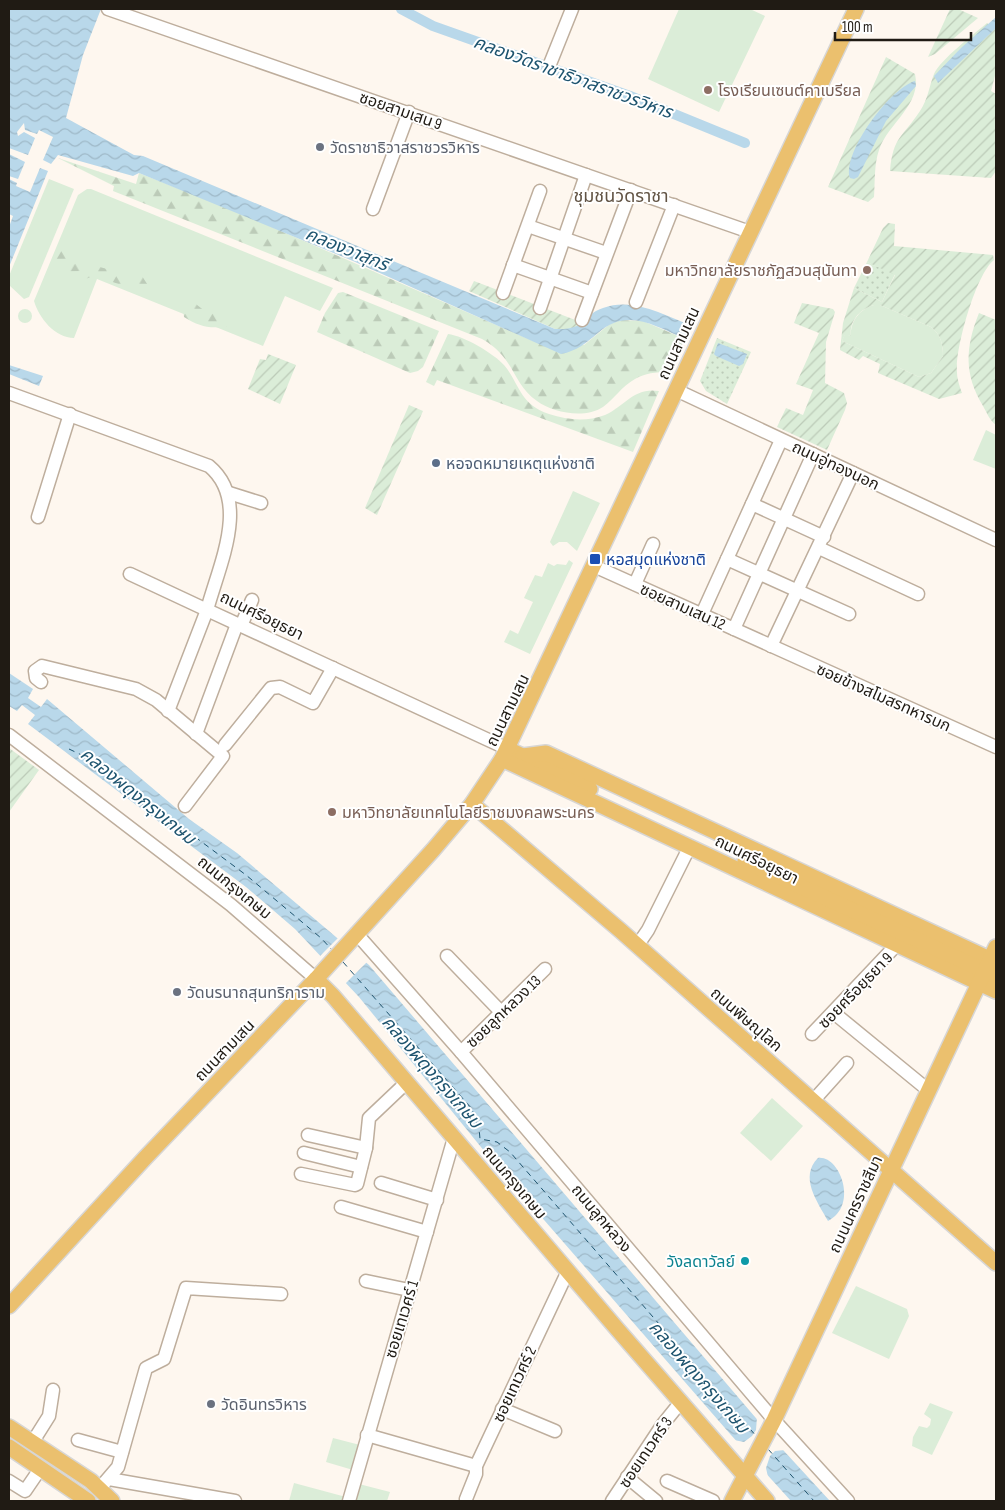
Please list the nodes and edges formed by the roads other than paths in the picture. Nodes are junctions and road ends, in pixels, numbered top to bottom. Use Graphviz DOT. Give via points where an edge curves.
graph roads {
  1 [pos="108,9"];
  2 [pos="572,9"];
  3 [pos="856,9"];
  4 [pos="550,64"];
  5 [pos="409,112"];
  6 [pos="586,174"];
  7 [pos="632,190"];
  8 [pos="540,191"];
  9 [pos="674,205"];
  10 [pos="373,209"];
  11 [pos="528,226"];
  12 [pos="750,232"];
  13 [pos="565,239"];
  14 [pos="606,253"];
  15 [pos="513,265"];
  16 [pos="551,278"];
  17 [pos="503,293"];
  18 [pos="592,293"];
  19 [pos="636,302"];
  20 [pos="540,308"];
  21 [pos="582,320"];
  22 [pos="676,390"];
  23 [pos="9,393"];
  24 [pos="70,414"];
  25 [pos="781,440"];
  26 [pos="813,454"];
  27 [pos="853,473"];
  28 [pos="229,493"];
  29 [pos="261,503"];
  30 [pos="752,504"];
  31 [pos="38,517"];
  32 [pos="784,519"];
  33 [pos="996,540"];
  34 [pos="821,542"];
  35 [pos="653,544"];
  36 [pos="727,559"];
  37 [pos="594,566"];
  38 [pos="759,573"];
  39 [pos="130,574"];
  40 [pos="635,584"];
  41 [pos="798,591"];
  42 [pos="918,594"];
  43 [pos="252,600"];
  44 [pos="207,610"];
  45 [pos="702,614"];
  46 [pos="849,614"];
  47 [pos="239,625"];
  48 [pos="734,629"];
  49 [pos="771,646"];
  50 [pos="333,668"];
  51 [pos="41,682"];
  52 [pos="168,711"];
  53 [pos="196,734"];
  54 [pos="9,735"];
  55 [pos="225,745"];
  56 [pos="996,747"];
  57 [pos="505,754"];
  58 [pos="523,756"];
  59 [pos="600,799"];
  60 [pos="472,804"];
  61 [pos="185,806"];
  62 [pos="675,821"];
  63 [pos="652,823"];
  64 [pos="690,846"];
  65 [pos="779,876"];
  66 [pos="905,935"];
  67 [pos="353,937"];
  68 [pos="637,946"];
  69 [pos="447,956"];
  70 [pos="991,967"];
  71 [pos="545,969"];
  72 [pos="319,976"];
  73 [pos="996,990"];
  74 [pos="834,1012"];
  75 [pos="502,1013"];
  76 [pos="812,1034"];
  77 [pos="461,1052"];
  78 [pos="847,1063"];
  79 [pos="407,1082"];
  80 [pos="928,1090"];
  81 [pos="813,1101"];
  82 [pos="308,1135"];
  83 [pos="454,1138"];
  84 [pos="366,1148"];
  85 [pos="304,1153"];
  86 [pos="361,1168"];
  87 [pos="890,1170"];
  88 [pos="300,1174"];
  89 [pos="381,1183"];
  90 [pos="437,1200"];
  91 [pos="341,1207"];
  92 [pos="427,1232"];
  93 [pos="996,1263"];
  94 [pos="568,1271"];
  95 [pos="366,1281"];
  96 [pos="409,1290"];
  97 [pos="281,1294"];
  98 [pos="9,1306"];
  99 [pos="53,1390"];
  100 [pos="680,1403"];
  101 [pos="502,1409"];
  102 [pos="772,1426"];
  103 [pos="9,1427"];
  104 [pos="554,1431"];
  105 [pos="9,1434"];
  106 [pos="366,1435"];
  107 [pos="78,1440"];
  108 [pos="32,1443"];
  109 [pos="9,1447"];
  110 [pos="9,1451"];
  111 [pos="122,1452"];
  112 [pos="476,1466"];
  113 [pos="38,1472"];
  114 [pos="749,1472"];
  115 [pos="628,1477"];
  116 [pos="667,1481"];
  117 [pos="9,1482"];
  118 [pos="102,1492"];
  119 [pos="466,1499"];
  120 [pos="649,1499"];
  121 [pos="77,1501"];
  122 [pos="88,1501"];
  123 [pos="112,1501"];
  124 [pos="235,1501"];
  125 [pos="349,1501"];
  126 [pos="612,1501"];
  127 [pos="713,1501"];
  128 [pos="732,1501"];
  129 [pos="768,1501"];
  130 [pos="848,1501"];
  1 -- 5 [label="street, ซอยสามเสน 9"];
  2 -- 4 [label="street"];
  3 -- 12 [label="main road, ถนนสามเสน"];
  5 -- 6 [label="street, ซอยสามเสน 9"];
  5 -- 10 [label="street"];
  6 -- 7 [label="street, ซอยสามเสน 9"];
  6 -- 13 [label="street"];
  7 -- 9 [label="street, ซอยสามเสน 9"];
  7 -- 14 [label="street"];
  8 -- 11 [label="street"];
  9 -- 12 [label="street, ซอยสามเสน 9"];
  9 -- 19 [label="street"];
  11 -- 13 [label="street"];
  11 -- 15 [label="street"];
  12 -- 22 [label="main road, ถนนสามเสน"];
  13 -- 14 [label="street"];
  13 -- 16 [label="street"];
  14 -- 18 [label="street"];
  15 -- 16 [label="street"];
  15 -- 17 [label="street"];
  16 -- 18 [label="street"];
  16 -- 20 [label="street"];
  18 -- 21 [label="street"];
  22 -- 25 [label="street, ถนนอู่ทองนอก"];
  22 -- 37 [label="main road, ถนนสามเสน"];
  23 -- 24 [label="street, ถนนศรีอยุธยา"];
  24 -- 28 [label="street, ถนนศรีอยุธยา" via="209,466 220,475"];
  24 -- 31 [label="street"];
  25 -- 26 [label="street, ถนนอู่ทองนอก"];
  25 -- 30 [label="street"];
  26 -- 27 [label="street, ถนนอู่ทองนอก"];
  26 -- 32 [label="street"];
  27 -- 33 [label="street, ถนนอู่ทองนอก"];
  27 -- 34 [label="street"];
  28 -- 29 [label="street"];
  28 -- 44 [label="street, ถนนศรีอยุธยา" via="230,528"];
  30 -- 32 [label="street"];
  30 -- 36 [label="street"];
  32 -- 34 [label="street"];
  32 -- 38 [label="street"];
  34 -- 41 [label="street"];
  34 -- 42 [label="street"];
  35 -- 40 [label="street"];
  36 -- 38 [label="street"];
  36 -- 45 [label="street"];
  37 -- 40 [label="street, ซอยสามเสน 12"];
  37 -- 57 [label="main road, ถนนสามเสน"];
  38 -- 41 [label="street"];
  38 -- 48 [label="street"];
  39 -- 44 [label="street"];
  40 -- 45 [label="street, ซอยสามเสน 12"];
  41 -- 46 [label="street"];
  41 -- 49 [label="street"];
  43 -- 47 [label="street"];
  44 -- 47 [label="street, ถนนศรีอยุธยา"];
  44 -- 52 [label="street"];
  45 -- 48 [label="street, ซอยสามเสน 12"];
  47 -- 50 [label="street, ถนนศรีอยุธยา"];
  47 -- 53 [label="street"];
  48 -- 49 [label="street, ซอยสามเสน 12"];
  49 -- 56 [label="street, ซอยข้างสโมสรทหารบก"];
  50 -- 55 [label="street" via="313,703 280,687 271,688"];
  50 -- 57 [label="street, ถนนศรีอยุธยา"];
  51 -- 52 [label="street" via="35,671 42,666 136,689"];
  52 -- 53 [label="street"];
  53 -- 61 [label="street" via="223,756"];
  54 -- 72 [label="street, ถนนกรุงเกษม"];
  57 -- 58 [label="main road, ถนนศรีอยุธยา"];
  57 -- 59 [label="main road, ถนนศรีอยุธยา"];
  57 -- 60 [label="main road, ถนนสามเสน"];
  58 -- 59 [label="main road, ถนนศรีอยุธยา"];
  58 -- 62 [label="main road, ถนนศรีอยุธยา" via="546,753"];
  59 -- 63 [label="main road, ถนนศรีอยุธยา"];
  60 -- 67 [label="main road, ถนนสามเสน"];
  60 -- 68 [label="main road, ถนนพิษณุโลก"];
  62 -- 63 [label="main road, ถนนศรีอยุธยา"];
  62 -- 65 [label="main road, ถนนศรีอยุธยา" via="717,840"];
  63 -- 64 [label="main road, ถนนศรีอยุธยา"];
  64 -- 65 [label="main road, ถนนศรีอยุธยา"];
  64 -- 68 [label="street"];
  65 -- 66 [label="main road, ถนนศรีอยุธยา"];
  65 -- 66 [label="main road, ถนนศรีอยุธยา"];
  66 -- 70 [label="main road, ถนนศรีอยุธยา"];
  66 -- 70 [label="main road, ถนนศรีอยุธยา"];
  66 -- 74 [label="street, ซอยศรีอยุธยา 9"];
  67 -- 72 [label="main road, ถนนสามเสน"];
  67 -- 77 [label="street, ถนนลูกหลวง"];
  68 -- 81 [label="main road, ถนนพิษณุโลก"];
  69 -- 75 [label="street"];
  70 -- 73 [label="main road, ถนนศรีอยุธยา"];
  70 -- 80 [label="main road, ถนนนครราชสีมา"];
  71 -- 75 [label="street, ซอยลูกหลวง 13"];
  72 -- 79 [label="main road, ถนนกรุงเกษม"];
  72 -- 98 [label="main road, ถนนสามเสน"];
  74 -- 76 [label="street, ซอยศรีอยุธยา 9"];
  74 -- 80 [label="street"];
  75 -- 77 [label="street, ซอยลูกหลวง 13"];
  77 -- 102 [label="street, ถนนลูกหลวง"];
  78 -- 81 [label="street"];
  79 -- 83 [label="main road, ถนนกรุงเกษม"];
  79 -- 84 [label="street" via="369,1118"];
  80 -- 87 [label="main road, ถนนนครราชสีมา"];
  81 -- 87 [label="main road, ถนนพิษณุโลก"];
  82 -- 84 [label="street"];
  83 -- 90 [label="street, ซอยเทเวศร์ 1"];
  83 -- 94 [label="main road, ถนนกรุงเกษม"];
  84 -- 86 [label="street"];
  85 -- 86 [label="street"];
  86 -- 88 [label="street" via="355,1186"];
  87 -- 93 [label="main road, ถนนพิษณุโลก"];
  87 -- 102 [label="main road, ถนนนครราชสีมา"];
  89 -- 90 [label="street"];
  90 -- 92 [label="street, ซอยเทเวศร์ 1"];
  91 -- 92 [label="street"];
  92 -- 96 [label="street, ซอยเทเวศร์ 1"];
  94 -- 100 [label="main road, ถนนกรุงเกษม"];
  94 -- 101 [label="street, ซอยเทเวศร์ 2"];
  95 -- 96 [label="street"];
  96 -- 106 [label="street, ซอยเทเวศร์ 1"];
  97 -- 111 [label="street" via="186,1288 164,1359 146,1368"];
  99 -- 108 [label="street" via="49,1416"];
  100 -- 114 [label="main road, ถนนกรุงเกษม"];
  100 -- 115 [label="street, ซอยเทเวศร์ 3"];
  101 -- 104 [label="street"];
  101 -- 112 [label="street, ซอยเทเวศร์ 2"];
  102 -- 114 [label="main road, ถนนนครราชสีมา"];
  102 -- 130 [label="street, ถนนลูกหลวง"];
  103 -- 108 [label="main road"];
  105 -- 118 [label="main road" via="85,1487"];
  106 -- 112 [label="street"];
  106 -- 125 [label="street, ซอยเทเวศร์ 1"];
  107 -- 111 [label="street"];
  108 -- 118 [label="main road"];
  109 -- 122 [label="main road"];
  110 -- 113 [label="main road"];
  111 -- 118 [label="street" via="118,1467"];
  112 -- 119 [label="street, ซอยเทเวศร์ 2"];
  113 -- 117 [label="street" via="25,1490"];
  113 -- 121 [label="main road"];
  114 -- 128 [label="main road, ถนนนครราชสีมา"];
  114 -- 129 [label="main road, ถนนกรุงเกษม"];
  115 -- 120 [label="street"];
  115 -- 126 [label="street, ซอยเทเวศร์ 3"];
  116 -- 127 [label="street"];
  118 -- 123 [label="main road"];
  118 -- 124 [label="street"];
}
